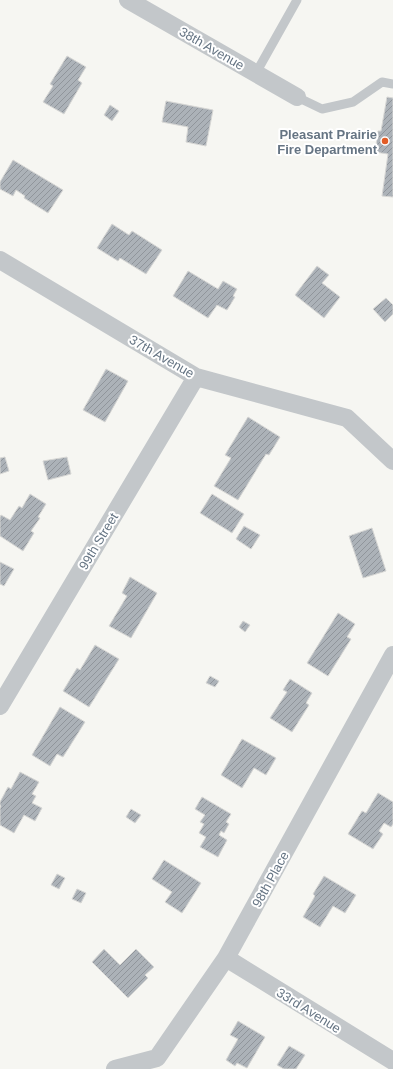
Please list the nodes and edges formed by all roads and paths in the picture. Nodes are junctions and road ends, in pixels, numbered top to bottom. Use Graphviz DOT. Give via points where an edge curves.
graph roads {
  1 [pos="128,0"];
  2 [pos="297,0"];
  3 [pos="256,73"];
  4 [pos="393,84"];
  5 [pos="297,97"];
  6 [pos="0,260"];
  7 [pos="196,377"];
  8 [pos="393,462"];
  9 [pos="393,655"];
  10 [pos="0,706"];
  11 [pos="226,958"];
  12 [pos="393,1061"];
  13 [pos="115,1069"];
  1 -- 3 [label="street, 38th Avenue"];
  2 -- 3 [label="lane"];
  3 -- 5 [label="street, 38th Avenue"];
  4 -- 5 [label="lane" via="382,82 353,102 322,109"];
  6 -- 7 [label="street, 37th Avenue"];
  7 -- 8 [label="street, 37th Avenue" via="347,418"];
  7 -- 10 [label="street, 99th Street"];
  9 -- 11 [label="street, 98th Place"];
  11 -- 12 [label="street, 33rd Avenue"];
  11 -- 13 [label="street, 98th Place" via="157,1058"];
}
